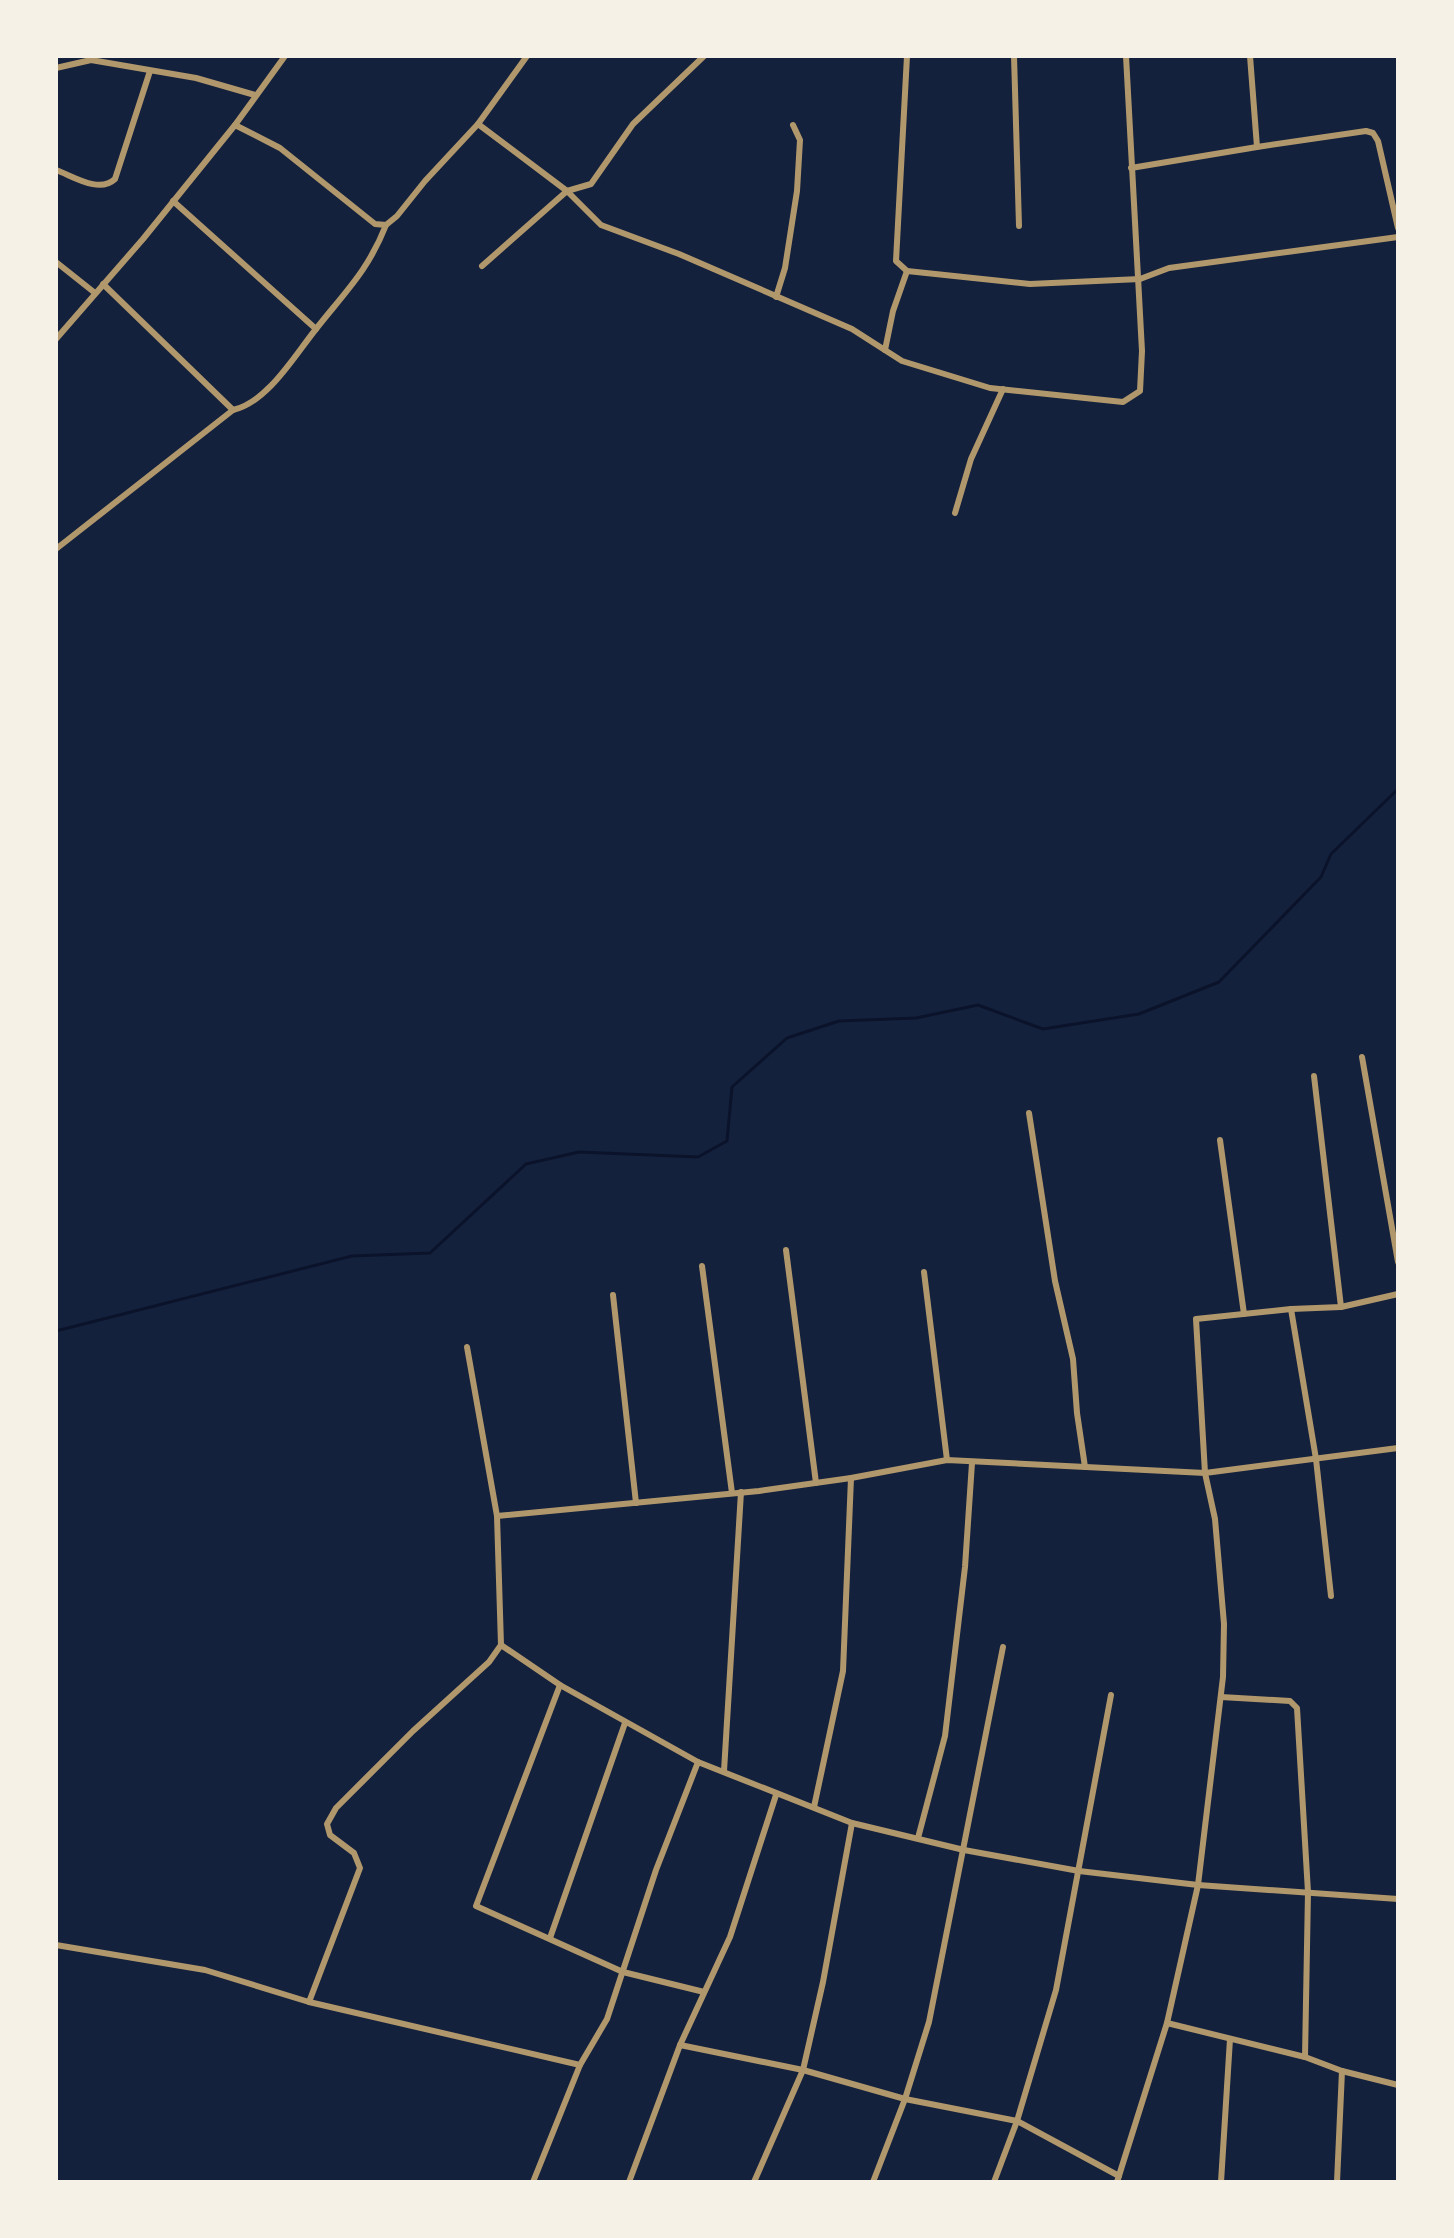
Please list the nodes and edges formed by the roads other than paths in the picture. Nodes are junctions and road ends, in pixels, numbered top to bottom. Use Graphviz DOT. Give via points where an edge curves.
graph roads {
  1 [pos="285,56"];
  2 [pos="527,56"];
  3 [pos="704,56"];
  4 [pos="907,56"];
  5 [pos="1014,56"];
  6 [pos="1126,56"];
  7 [pos="1250,56"];
  8 [pos="56,68"];
  9 [pos="150,71"];
  10 [pos="255,95"];
  11 [pos="478,124"];
  12 [pos="235,125"];
  13 [pos="793,125"];
  14 [pos="1257,147"];
  15 [pos="1131,168"];
  16 [pos="56,170"];
  17 [pos="567,191"];
  18 [pos="173,201"];
  19 [pos="386,225"];
  20 [pos="1019,226"];
  21 [pos="1398,228"];
  22 [pos="1398,237"];
  23 [pos="56,262"];
  24 [pos="482,266"];
  25 [pos="907,271"];
  26 [pos="1140,279"];
  27 [pos="103,284"];
  28 [pos="95,293"];
  29 [pos="776,297"];
  30 [pos="316,329"];
  31 [pos="56,339"];
  32 [pos="885,350"];
  33 [pos="1003,389"];
  34 [pos="233,410"];
  35 [pos="955,513"];
  36 [pos="56,549"];
  37 [pos="1362,1057"];
  38 [pos="1314,1076"];
  39 [pos="1029,1113"];
  40 [pos="1220,1140"];
  41 [pos="1395,1231"];
  42 [pos="786,1250"];
  43 [pos="1398,1262"];
  44 [pos="702,1266"];
  45 [pos="924,1272"];
  46 [pos="1398,1294"];
  47 [pos="613,1295"];
  48 [pos="1341,1307"];
  49 [pos="1291,1309"];
  50 [pos="1244,1314"];
  51 [pos="467,1347"];
  52 [pos="1398,1448"];
  53 [pos="1316,1459"];
  54 [pos="947,1460"];
  55 [pos="972,1463"];
  56 [pos="1085,1467"];
  57 [pos="1205,1473"];
  58 [pos="851,1478"];
  59 [pos="816,1483"];
  60 [pos="741,1492"];
  61 [pos="732,1493"];
  62 [pos="636,1503"];
  63 [pos="497,1516"];
  64 [pos="1331,1596"];
  65 [pos="501,1645"];
  66 [pos="1003,1647"];
  67 [pos="560,1685"];
  68 [pos="1111,1695"];
  69 [pos="1221,1697"];
  70 [pos="625,1723"];
  71 [pos="698,1762"];
  72 [pos="724,1771"];
  73 [pos="776,1795"];
  74 [pos="814,1807"];
  75 [pos="852,1823"];
  76 [pos="918,1838"];
  77 [pos="964,1850"];
  78 [pos="1079,1871"];
  79 [pos="1198,1885"];
  80 [pos="1308,1892"];
  81 [pos="1398,1899"];
  82 [pos="550,1938"];
  83 [pos="56,1945"];
  84 [pos="623,1972"];
  85 [pos="704,1992"];
  86 [pos="309,2002"];
  87 [pos="1167,2023"];
  88 [pos="1230,2039"];
  89 [pos="680,2045"];
  90 [pos="1305,2057"];
  91 [pos="580,2065"];
  92 [pos="803,2070"];
  93 [pos="1342,2071"];
  94 [pos="1398,2085"];
  95 [pos="905,2099"];
  96 [pos="1017,2121"];
  97 [pos="1118,2179"];
  98 [pos="533,2182"];
  99 [pos="629,2182"];
  100 [pos="754,2182"];
  101 [pos="873,2182"];
  102 [pos="994,2182"];
  103 [pos="1221,2182"];
  104 [pos="1337,2182"];
  1 -- 10 [label="street"];
  2 -- 11 [label="street"];
  3 -- 17 [label="street" via="633,124 591,184"];
  4 -- 25 [label="street" via="896,248 896,261"];
  5 -- 20 [label="street"];
  6 -- 15 [label="street"];
  7 -- 14 [label="street"];
  8 -- 9 [label="street" via="91,60"];
  9 -- 10 [label="street"];
  9 -- 16 [label="street" via="115,179 97,186"];
  10 -- 12 [label="street"];
  11 -- 17 [label="street"];
  11 -- 19 [label="street"];
  12 -- 18 [label="street"];
  12 -- 19 [label="street" via="280,148 375,224"];
  13 -- 29 [label="street" via="800,140 797,191"];
  14 -- 15 [label="street"];
  14 -- 21 [label="street" via="1373,133"];
  15 -- 26 [label="street"];
  17 -- 24 [label="street"];
  17 -- 29 [label="street" via="601,225"];
  18 -- 27 [label="street"];
  18 -- 30 [label="street"];
  19 -- 30 [label="street" via="355,284"];
  22 -- 26 [label="street" via="1169,268"];
  23 -- 28 [label="street"];
  25 -- 26 [label="street" via="1030,284"];
  25 -- 32 [label="street"];
  26 -- 33 [label="street" via="1140,391 1123,402"];
  27 -- 28 [label="street"];
  27 -- 34 [label="street"];
  28 -- 31 [label="street"];
  29 -- 32 [label="street" via="852,329"];
  30 -- 34 [label="street" via="281,374 246,407"];
  32 -- 33 [label="street" via="944,375"];
  33 -- 35 [label="street" via="971,459"];
  34 -- 36 [label="street"];
  37 -- 41 [label="street"];
  38 -- 48 [label="street"];
  39 -- 56 [label="street" via="1073,1359"];
  40 -- 50 [label="street"];
  41 -- 43 [label="street"];
  42 -- 59 [label="street"];
  44 -- 61 [label="street"];
  45 -- 54 [label="street"];
  46 -- 48 [label="street"];
  47 -- 62 [label="street"];
  48 -- 49 [label="street"];
  49 -- 50 [label="street"];
  49 -- 53 [label="street"];
  50 -- 57 [label="street" via="1196,1319"];
  51 -- 63 [label="street"];
  52 -- 53 [label="street"];
  53 -- 57 [label="street"];
  53 -- 64 [label="street"];
  54 -- 55 [label="street"];
  54 -- 58 [label="street"];
  55 -- 56 [label="street"];
  55 -- 76 [label="street" via="945,1736"];
  56 -- 57 [label="street"];
  57 -- 69 [label="street" via="1215,1519 1224,1624"];
  58 -- 59 [label="street"];
  58 -- 74 [label="street" via="843,1671"];
  59 -- 60 [label="street"];
  60 -- 61 [label="street"];
  60 -- 72 [label="street"];
  61 -- 62 [label="street"];
  62 -- 63 [label="street"];
  63 -- 65 [label="street"];
  65 -- 67 [label="street"];
  65 -- 86 [label="street" via="336,1808 327,1824 330,1835 354,1853 360,1868"];
  66 -- 77 [label="street"];
  67 -- 70 [label="street"];
  67 -- 82 [label="street" via="476,1906"];
  68 -- 78 [label="street"];
  69 -- 79 [label="street"];
  69 -- 80 [label="street" via="1290,1701 1297,1708"];
  70 -- 71 [label="street"];
  70 -- 82 [label="street"];
  71 -- 72 [label="street"];
  71 -- 84 [label="street"];
  72 -- 73 [label="street"];
  73 -- 74 [label="street"];
  73 -- 85 [label="street" via="730,1937"];
  74 -- 75 [label="street"];
  75 -- 76 [label="street"];
  75 -- 92 [label="street"];
  76 -- 77 [label="street"];
  77 -- 78 [label="street"];
  77 -- 95 [label="street" via="929,2022"];
  78 -- 79 [label="street"];
  78 -- 96 [label="street" via="1056,1990"];
  79 -- 80 [label="street"];
  79 -- 87 [label="street"];
  80 -- 81 [label="street"];
  80 -- 90 [label="street"];
  82 -- 84 [label="street"];
  83 -- 86 [label="street" via="205,1970"];
  84 -- 85 [label="street"];
  84 -- 91 [label="street" via="607,2019"];
  85 -- 89 [label="street"];
  86 -- 91 [label="street"];
  87 -- 88 [label="street"];
  87 -- 97 [label="street"];
  88 -- 90 [label="street"];
  88 -- 103 [label="street"];
  89 -- 92 [label="street"];
  89 -- 99 [label="street"];
  90 -- 93 [label="street"];
  91 -- 98 [label="street"];
  92 -- 95 [label="street"];
  92 -- 100 [label="street"];
  93 -- 94 [label="street"];
  93 -- 104 [label="street"];
  95 -- 96 [label="street"];
  95 -- 101 [label="street"];
  96 -- 97 [label="street"];
  96 -- 102 [label="street"];
}
